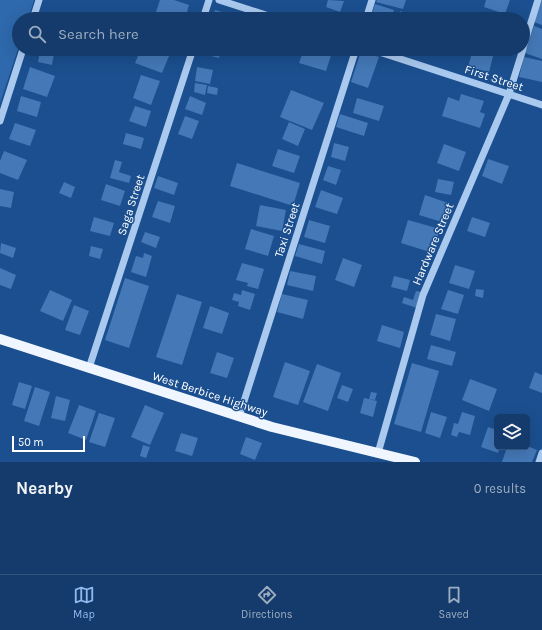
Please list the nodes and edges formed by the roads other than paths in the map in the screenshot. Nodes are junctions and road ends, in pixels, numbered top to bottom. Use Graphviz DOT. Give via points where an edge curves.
graph roads {
  1 [pos="39,0"];
  2 [pos="209,0"];
  3 [pos="219,0"];
  4 [pos="372,0"];
  5 [pos="538,0"];
  6 [pos="35,12"];
  7 [pos="205,12"];
  8 [pos="256,12"];
  9 [pos="368,12"];
  10 [pos="530,26"];
  11 [pos="21,56"];
  12 [pos="191,56"];
  13 [pos="354,56"];
  14 [pos="392,56"];
  15 [pos="521,56"];
  16 [pos="509,94"];
  17 [pos="542,105"];
  18 [pos="0,121"];
  19 [pos="0,339"];
  20 [pos="89,368"];
  21 [pos="239,417"];
  22 [pos="378,453"];
  23 [pos="542,453"];
  24 [pos="415,462"];
  25 [pos="539,462"];
  1 -- 6 [label="street"];
  2 -- 7 [label="street"];
  3 -- 8 [label="street"];
  4 -- 9 [label="street"];
  5 -- 10 [label="street, Hardware Street"];
  11 -- 18 [label="street"];
  12 -- 20 [label="street, Saga Street"];
  13 -- 21 [label="street, Taxi Street"];
  14 -- 16 [label="street, First Street"];
  15 -- 16 [label="street, Hardware Street"];
  16 -- 17 [label="street, First Street"];
  16 -- 22 [label="street, Hardware Street" via="423,295"];
  19 -- 20 [label="main road, West Berbice Highway"];
  20 -- 21 [label="main road, West Berbice Highway"];
  21 -- 22 [label="main road, West Berbice Highway" via="272,428"];
  22 -- 24 [label="main road, West Berbice Highway"];
  23 -- 25 [label="street"];
}
